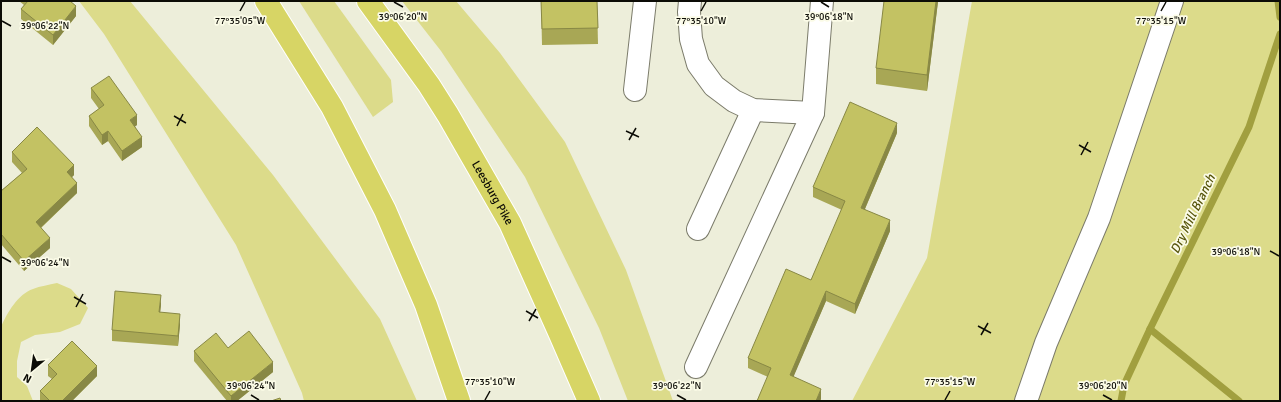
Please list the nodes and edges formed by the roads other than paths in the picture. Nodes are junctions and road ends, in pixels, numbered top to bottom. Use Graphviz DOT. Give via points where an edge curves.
graph roads {
  1 [pos="266,1"];
  2 [pos="368,1"];
  3 [pos="645,1"];
  4 [pos="690,1"];
  5 [pos="822,1"];
  6 [pos="1172,1"];
  7 [pos="635,90"];
  8 [pos="753,110"];
  9 [pos="812,113"];
  10 [pos="698,229"];
  11 [pos="696,367"];
  12 [pos="459,401"];
  13 [pos="589,401"];
  14 [pos="1026,401"];
  1 -- 12 [label="highway" via="332,108 385,210 426,305"];
  2 -- 13 [label="highway, Leesburg Pike" via="429,85 510,223"];
  3 -- 7 [label="lane"];
  4 -- 8 [label="lane" via="691,39 698,64 714,86 734,101"];
  5 -- 9 [label="lane"];
  6 -- 14 [label="lane" via="1099,218 1046,343"];
  8 -- 9 [label="lane"];
  8 -- 10 [label="lane"];
  9 -- 11 [label="lane"];
}
